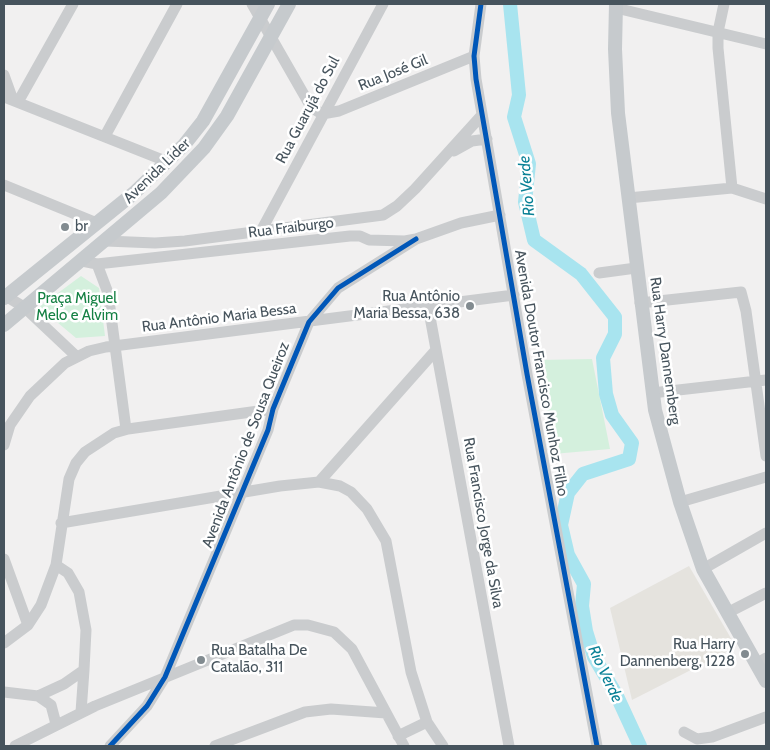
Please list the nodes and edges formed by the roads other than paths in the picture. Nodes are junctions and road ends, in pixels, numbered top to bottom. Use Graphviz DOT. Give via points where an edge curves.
graph roads {
  1 [pos="73,4"];
  2 [pos="176,4"];
  3 [pos="252,4"];
  4 [pos="268,4"];
  5 [pos="289,4"];
  6 [pos="383,4"];
  7 [pos="481,4"];
  8 [pos="724,4"];
  9 [pos="616,6"];
  10 [pos="260,18"];
  11 [pos="718,32"];
  12 [pos="271,37"];
  13 [pos="766,44"];
  14 [pos="474,56"];
  15 [pos="4,75"];
  16 [pos="12,100"];
  17 [pos="322,114"];
  18 [pos="482,115"];
  19 [pos="105,136"];
  20 [pos="487,139"];
  21 [pos="441,161"];
  22 [pos="168,162"];
  23 [pos="4,185"];
  24 [pos="732,188"];
  25 [pos="628,198"];
  26 [pos="766,199"];
  27 [pos="500,215"];
  28 [pos="97,223"];
  29 [pos="261,231"];
  30 [pos="416,239"];
  31 [pos="106,241"];
  32 [pos="82,261"];
  33 [pos="97,264"];
  34 [pos="636,268"];
  35 [pos="599,273"];
  36 [pos="514,295"];
  37 [pos="5,296"];
  38 [pos="640,303"];
  39 [pos="428,306"];
  40 [pos="24,307"];
  41 [pos="308,322"];
  42 [pos="4,325"];
  43 [pos="116,346"];
  44 [pos="436,350"];
  45 [pos="76,356"];
  46 [pos="761,380"];
  47 [pos="652,393"];
  48 [pos="273,409"];
  49 [pos="126,429"];
  50 [pos="4,445"];
  51 [pos="766,456"];
  52 [pos="766,477"];
  53 [pos="319,482"];
  54 [pos="242,493"];
  55 [pos="680,502"];
  56 [pos="61,523"];
  57 [pos="766,534"];
  58 [pos="4,559"];
  59 [pos="56,565"];
  60 [pos="703,568"];
  61 [pos="766,593"];
  62 [pos="727,613"];
  63 [pos="28,625"];
  64 [pos="4,643"];
  65 [pos="762,661"];
  66 [pos="84,670"];
  67 [pos="165,677"];
  68 [pos="766,681"];
  69 [pos="4,692"];
  70 [pos="38,696"];
  71 [pos="81,712"];
  72 [pos="386,713"];
  73 [pos="766,717"];
  74 [pos="427,722"];
  75 [pos="56,724"];
  76 [pos="684,732"];
  77 [pos="401,741"];
  78 [pos="14,746"];
  79 [pos="110,746"];
  80 [pos="215,746"];
  81 [pos="442,746"];
  82 [pos="509,746"];
  83 [pos="597,746"];
  1 -- 16 [label="street"];
  2 -- 19 [label="street"];
  3 -- 10 [label="street"];
  4 -- 10 [label="main road, Avenida Líder"];
  5 -- 12 [label="main road, Avenida Líder"];
  6 -- 17 [label="street, Rua Guarujá do Sul"];
  7 -- 14 [label="street, Avenida Doutor Francisco Munhoz Filho"];
  8 -- 11 [label="street"];
  9 -- 11 [label="street"];
  9 -- 25 [label="main road, Rua Harry Dannemberg" via="618,113"];
  10 -- 12 [label="street"];
  10 -- 22 [label="main road, Avenida Líder" via="203,121"];
  11 -- 13 [label="street"];
  11 -- 24 [label="street"];
  12 -- 17 [label="street" via="311,107"];
  12 -- 31 [label="main road, Avenida Líder" via="227,116 204,148 161,193"];
  14 -- 17 [label="street, Rua José Gil" via="339,111"];
  14 -- 18 [label="street, Avenida Doutor Francisco Munhoz Filho"];
  15 -- 16 [label="street"];
  16 -- 19 [label="street"];
  17 -- 29 [label="street, Rua Guarujá do Sul"];
  18 -- 20 [label="street, Avenida Doutor Francisco Munhoz Filho"];
  18 -- 21 [label="street, Rua Fraiburgo"];
  19 -- 22 [label="street"];
  20 -- 21 [label="street, Rua Fraiburgo" via="463,144"];
  20 -- 27 [label="street, Avenida Doutor Francisco Munhoz Filho"];
  21 -- 29 [label="street, Rua Fraiburgo" via="384,215"];
  22 -- 28 [label="main road, Avenida Líder"];
  23 -- 28 [label="street"];
  24 -- 25 [label="street"];
  24 -- 26 [label="street"];
  25 -- 34 [label="main road, Rua Harry Dannemberg"];
  27 -- 30 [label="street, Rua Fraiburgo" via="461,223"];
  27 -- 36 [label="street, Avenida Doutor Francisco Munhoz Filho"];
  28 -- 37 [label="main road, Avenida Líder"];
  29 -- 31 [label="street, Rua Fraiburgo" via="155,243"];
  30 -- 33 [label="street, Rua Fraiburgo" via="374,240 350,236"];
  30 -- 41 [label="street, Avenida Antônio de Sousa Queiroz" via="338,288"];
  31 -- 32 [label="main road, Avenida Líder"];
  32 -- 33 [label="street, Rua Fraiburgo"];
  32 -- 40 [label="main road, Avenida Líder"];
  33 -- 43 [label="street" via="108,293"];
  34 -- 35 [label="street"];
  34 -- 38 [label="main road, Rua Harry Dannemberg"];
  36 -- 39 [label="street, Rua Antônio Maria Bessa"];
  36 -- 83 [label="street, Avenida Doutor Francisco Munhoz Filho"];
  37 -- 40 [label="street"];
  38 -- 46 [label="street" via="741,292"];
  38 -- 47 [label="main road, Rua Harry Dannemberg"];
  39 -- 41 [label="street, Rua Antônio Maria Bessa"];
  39 -- 44 [label="street, Rua Francisco Jorge da Silva"];
  40 -- 42 [label="main road, Avenida Líder"];
  40 -- 45 [label="street"];
  41 -- 43 [label="street, Rua Antônio Maria Bessa"];
  41 -- 48 [label="street, Avenida Antônio de Sousa Queiroz"];
  43 -- 45 [label="street, Rua Antônio Maria Bessa"];
  43 -- 49 [label="street"];
  44 -- 53 [label="street"];
  44 -- 82 [label="street, Rua Francisco Jorge da Silva"];
  45 -- 50 [label="street, Rua Antônio Maria Bessa" via="30,396 10,426"];
  46 -- 47 [label="street"];
  46 -- 51 [label="street"];
  47 -- 55 [label="main road, Rua Harry Dannemberg"];
  48 -- 49 [label="street"];
  48 -- 54 [label="street, Avenida Antônio de Sousa Queiroz" via="268,430"];
  49 -- 56 [label="street" via="101,440 76,463 69,479"];
  52 -- 55 [label="street"];
  53 -- 54 [label="street"];
  53 -- 74 [label="street" via="351,492 367,509 386,541 411,672"];
  54 -- 56 [label="street"];
  54 -- 67 [label="street, Avenida Antônio de Sousa Queiroz"];
  55 -- 60 [label="main road, Rua Harry Dannemberg"];
  56 -- 59 [label="street"];
  57 -- 60 [label="street"];
  58 -- 63 [label="street"];
  59 -- 63 [label="street" via="41,606"];
  59 -- 66 [label="street" via="68,572 79,592 86,630"];
  60 -- 62 [label="main road, Rua Harry Dannemberg"];
  61 -- 62 [label="street"];
  62 -- 65 [label="main road, Rua Harry Dannemberg"];
  63 -- 64 [label="street"];
  65 -- 68 [label="main road, Rua Harry Dannemberg"];
  66 -- 70 [label="street"];
  66 -- 71 [label="street"];
  67 -- 71 [label="street"];
  67 -- 72 [label="street" via="283,628 308,625 334,632 352,649"];
  67 -- 79 [label="street, Avenida Antônio de Sousa Queiroz" via="147,706"];
  69 -- 70 [label="street"];
  70 -- 75 [label="street" via="51,705"];
  71 -- 75 [label="street"];
  72 -- 77 [label="street"];
  72 -- 80 [label="street" via="331,708 305,712"];
  73 -- 76 [label="street" via="712,737 697,739"];
  74 -- 77 [label="street"];
  74 -- 81 [label="street"];
  75 -- 78 [label="street"];
}
